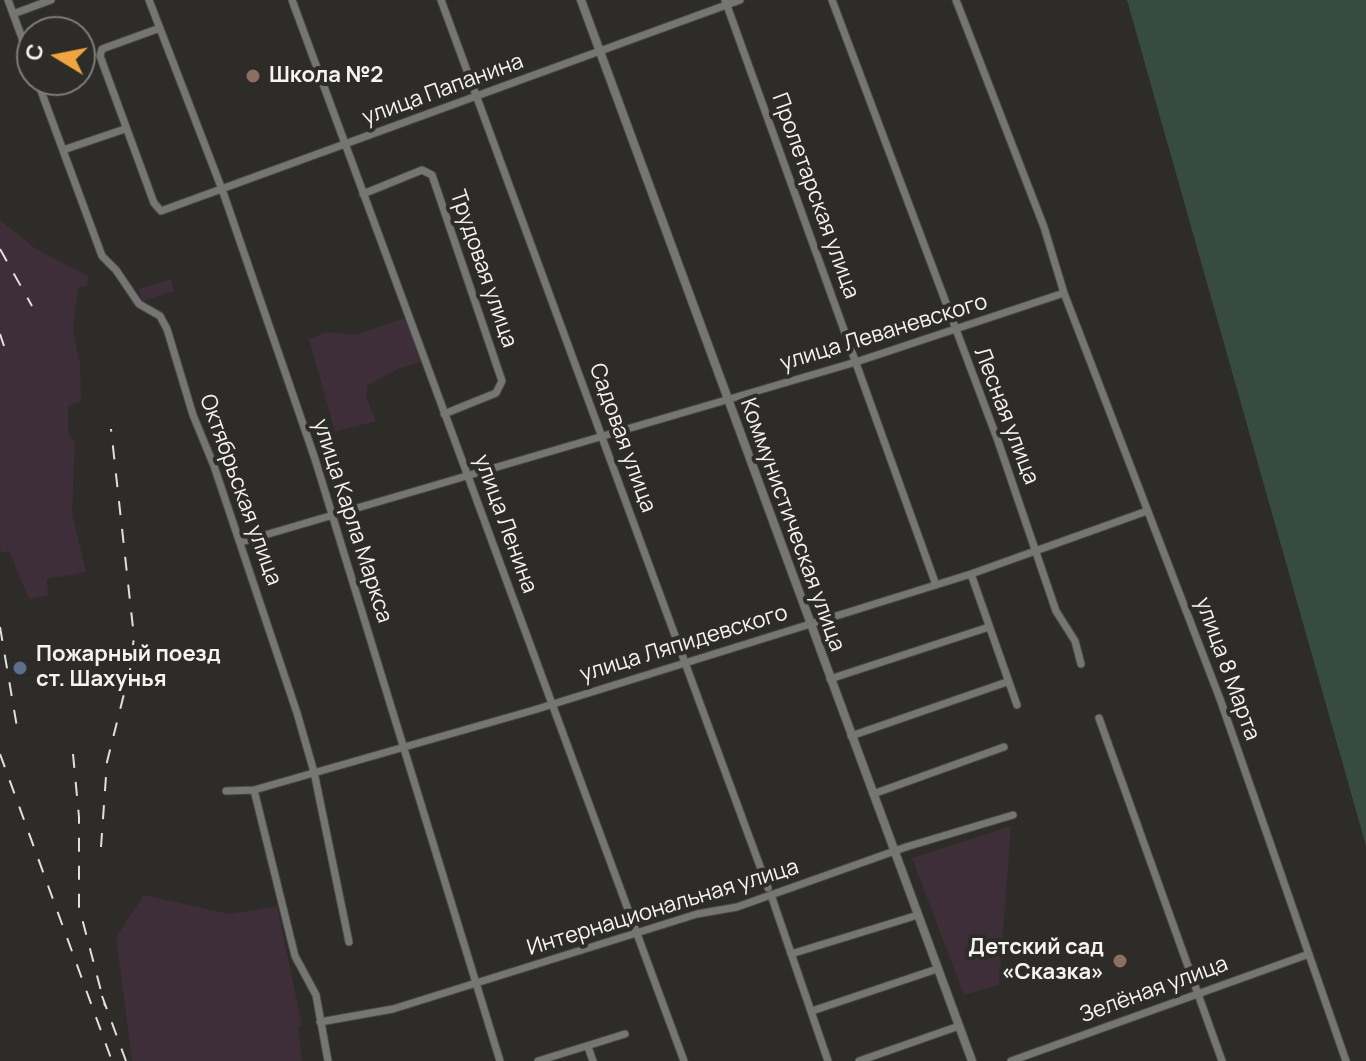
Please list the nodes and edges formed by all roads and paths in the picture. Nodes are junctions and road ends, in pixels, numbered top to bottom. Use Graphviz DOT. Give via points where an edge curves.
graph roads {
  1 [pos="8,0"];
  2 [pos="51,0"];
  3 [pos="149,0"];
  4 [pos="292,0"];
  5 [pos="441,0"];
  6 [pos="581,0"];
  7 [pos="740,0"];
  8 [pos="832,0"];
  9 [pos="956,0"];
  10 [pos="726,2"];
  11 [pos="13,14"];
  12 [pos="16,22"];
  13 [pos="160,28"];
  14 [pos="600,52"];
  15 [pos="43,96"];
  16 [pos="477,97"];
  17 [pos="125,129"];
  18 [pos="344,146"];
  19 [pos="63,150"];
  20 [pos="223,192"];
  21 [pos="363,194"];
  22 [pos="1064,293"];
  23 [pos="955,331"];
  24 [pos="856,362"];
  25 [pos="727,399"];
  26 [pos="444,414"];
  27 [pos="602,436"];
  28 [pos="468,476"];
  29 [pos="1147,511"];
  30 [pos="333,516"];
  31 [pos="241,542"];
  32 [pos="1038,552"];
  33 [pos="971,574"];
  34 [pos="936,585"];
  35 [pos="810,624"];
  36 [pos="989,627"];
  37 [pos="684,663"];
  38 [pos="1081,664"];
  39 [pos="830,679"];
  40 [pos="1007,682"];
  41 [pos="552,704"];
  42 [pos="1017,705"];
  43 [pos="1099,718"];
  44 [pos="851,736"];
  45 [pos="1004,747"];
  46 [pos="406,749"];
  47 [pos="314,772"];
  48 [pos="254,790"];
  49 [pos="226,791"];
  50 [pos="873,794"];
  51 [pos="1013,815"];
  52 [pos="894,853"];
  53 [pos="770,892"];
  54 [pos="918,915"];
  55 [pos="638,934"];
  56 [pos="349,942"];
  57 [pos="791,954"];
  58 [pos="1309,954"];
  59 [pos="937,969"];
  60 [pos="478,983"];
  61 [pos="1198,994"];
  62 [pos="812,1011"];
  63 [pos="320,1022"];
  64 [pos="959,1026"];
  65 [pos="625,1034"];
  66 [pos="588,1047"];
  67 [pos="1041,1049"];
  68 [pos="328,1061"];
  69 [pos="500,1061"];
  70 [pos="538,1061"];
  71 [pos="593,1061"];
  72 [pos="684,1061"];
  73 [pos="828,1061"];
  74 [pos="859,1061"];
  75 [pos="972,1061"];
  76 [pos="1011,1061"];
  77 [pos="1045,1061"];
  78 [pos="1222,1061"];
  79 [pos="1346,1061"];
  1 -- 11 [label="street"];
  2 -- 11 [label="street"];
  3 -- 13 [label="street, улица Карла Маркса"];
  4 -- 18 [label="street, улица Ленина"];
  5 -- 16 [label="street, Садовая улица"];
  6 -- 14 [label="street, Коммунистическая улица"];
  7 -- 10 [label="street, улица Папанина"];
  8 -- 23 [label="street, Лесная улица"];
  9 -- 22 [label="street"];
  10 -- 14 [label="street, улица Папанина"];
  10 -- 24 [label="street, Пролетарская улица"];
  11 -- 12 [label="street"];
  13 -- 17 [label="street" via="100,52"];
  13 -- 20 [label="street, улица Карла Маркса"];
  14 -- 16 [label="street, улица Папанина"];
  14 -- 25 [label="street, Коммунистическая улица"];
  15 -- 19 [label="street, Октябрьская улица"];
  16 -- 18 [label="street, улица Папанина"];
  16 -- 27 [label="street, Садовая улица"];
  17 -- 19 [label="street"];
  17 -- 20 [label="street, улица Папанина" via="159,211"];
  18 -- 20 [label="street, улица Папанина"];
  18 -- 21 [label="street, улица Ленина"];
  19 -- 31 [label="street, Октябрьская улица" via="102,256 139,304 160,316 167,329"];
  20 -- 30 [label="street, улица Карла Маркса"];
  21 -- 26 [label="street, улица Ленина"];
  21 -- 26 [label="street, Трудовая улица" via="422,170 432,175 502,381 496,393"];
  22 -- 23 [label="street, улица Леваневского"];
  22 -- 29 [label="street, улица 8 Марта"];
  23 -- 24 [label="street, улица Леваневского"];
  23 -- 32 [label="street, Лесная улица"];
  24 -- 25 [label="street, улица Леваневского"];
  24 -- 34 [label="street, Пролетарская улица"];
  25 -- 27 [label="street, улица Леваневского"];
  25 -- 35 [label="street, Коммунистическая улица"];
  26 -- 28 [label="street, улица Ленина"];
  27 -- 28 [label="street, улица Леваневского"];
  27 -- 37 [label="street, Садовая улица"];
  28 -- 30 [label="street, улица Леваневского"];
  28 -- 41 [label="street, улица Ленина"];
  29 -- 32 [label="street, улица Ляпидевского"];
  29 -- 58 [label="street, улица 8 Марта"];
  30 -- 31 [label="street, улица Леваневского"];
  30 -- 46 [label="street, улица Карла Маркса"];
  31 -- 47 [label="street, Октябрьская улица"];
  32 -- 33 [label="street, улица Ляпидевского"];
  32 -- 38 [label="street, Лесная улица" via="1056,611 1075,641"];
  33 -- 34 [label="street, улица Ляпидевского"];
  33 -- 36 [label="street"];
  34 -- 35 [label="street, улица Ляпидевского"];
  35 -- 37 [label="street, улица Ляпидевского"];
  35 -- 39 [label="street, Коммунистическая улица"];
  36 -- 39 [label="street"];
  36 -- 40 [label="street"];
  37 -- 41 [label="street, улица Ляпидевского"];
  37 -- 53 [label="street, Садовая улица"];
  39 -- 44 [label="street, Коммунистическая улица"];
  40 -- 42 [label="street"];
  40 -- 44 [label="street"];
  41 -- 46 [label="street, улица Ляпидевского"];
  41 -- 55 [label="street, улица Ленина"];
  43 -- 61 [label="street"];
  44 -- 50 [label="street, Коммунистическая улица"];
  45 -- 50 [label="street"];
  46 -- 47 [label="street, улица Ляпидевского"];
  46 -- 60 [label="street, улица Карла Маркса"];
  47 -- 48 [label="street, улица Ляпидевского"];
  47 -- 56 [label="street, Октябрьская улица"];
  48 -- 49 [label="street, улица Ляпидевского"];
  48 -- 63 [label="street" via="287,929 316,995"];
  50 -- 52 [label="street, Коммунистическая улица"];
  51 -- 52 [label="street, Интернациональная улица"];
  52 -- 53 [label="street, Интернациональная улица"];
  52 -- 54 [label="street, Коммунистическая улица"];
  53 -- 55 [label="street, Интернациональная улица"];
  53 -- 57 [label="street, Садовая улица"];
  54 -- 57 [label="street"];
  54 -- 59 [label="street, Коммунистическая улица"];
  55 -- 60 [label="street, Интернациональная улица"];
  55 -- 72 [label="street, улица Ленина"];
  57 -- 62 [label="street, Садовая улица"];
  58 -- 61 [label="street, Зелёная улица"];
  58 -- 79 [label="street, улица 8 Марта"];
  59 -- 62 [label="street"];
  59 -- 64 [label="street, Коммунистическая улица"];
  60 -- 63 [label="street, Интернациональная улица" via="393,1009"];
  60 -- 69 [label="street, улица Карла Маркса"];
  61 -- 67 [label="street, Зелёная улица"];
  61 -- 78 [label="street"];
  62 -- 73 [label="street, Садовая улица"];
  63 -- 68 [label="street"];
  64 -- 74 [label="street"];
  64 -- 75 [label="street, Коммунистическая улица"];
  65 -- 66 [label="street"];
  66 -- 70 [label="street"];
  66 -- 71 [label="street"];
  67 -- 76 [label="street, Зелёная улица"];
  67 -- 77 [label="street"];
}
